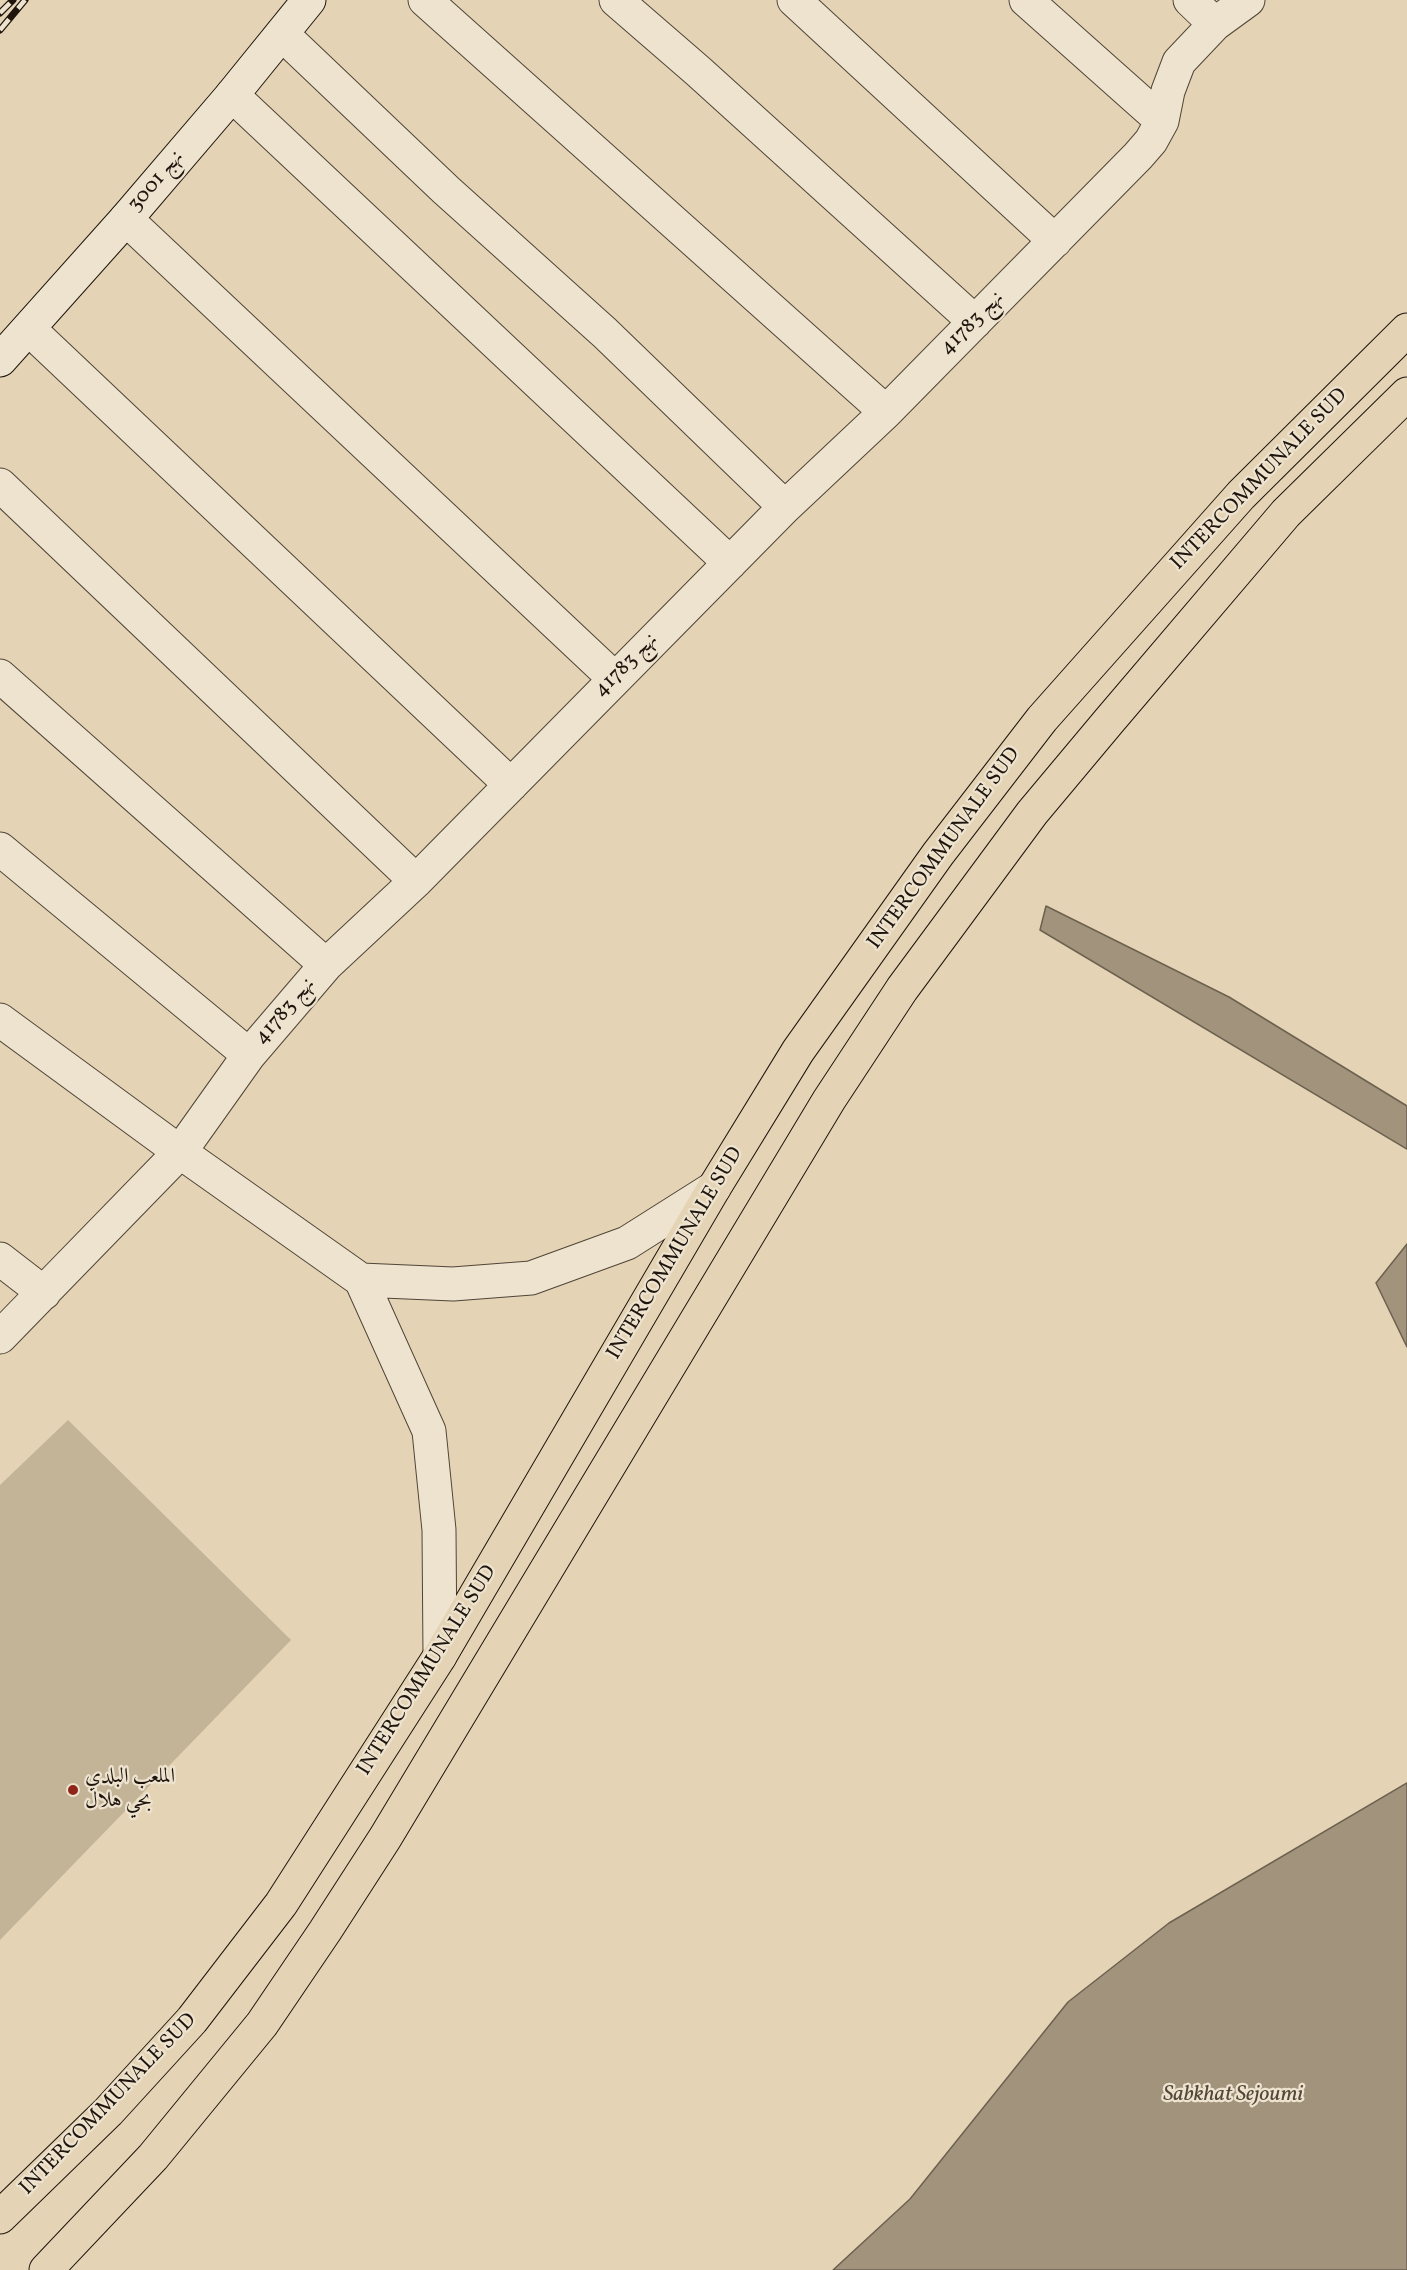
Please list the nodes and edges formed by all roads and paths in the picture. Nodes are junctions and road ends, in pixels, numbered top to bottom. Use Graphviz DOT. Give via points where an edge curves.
graph roads {
  1 [pos="309,0"];
  2 [pos="425,0"];
  3 [pos="616,0"];
  4 [pos="794,0"];
  5 [pos="1026,0"];
  6 [pos="1190,0"];
  7 [pos="1248,0"];
  8 [pos="1215,24"];
  9 [pos="282,34"];
  10 [pos="232,95"];
  11 [pos="1162,120"];
  12 [pos="126,219"];
  13 [pos="1055,241"];
  14 [pos="975,322"];
  15 [pos="29,328"];
  16 [pos="1407,330"];
  17 [pos="0,360"];
  18 [pos="1407,394"];
  19 [pos="886,412"];
  20 [pos="0,485"];
  21 [pos="785,507"];
  22 [pos="730,563"];
  23 [pos="0,675"];
  24 [pos="615,679"];
  25 [pos="511,785"];
  26 [pos="0,849"];
  27 [pos="416,881"];
  28 [pos="326,965"];
  29 [pos="0,1020"];
  30 [pos="249,1055"];
  31 [pos="180,1152"];
  32 [pos="714,1188"];
  33 [pos="0,1258"];
  34 [pos="361,1280"];
  35 [pos="44,1293"];
  36 [pos="0,1336"];
  37 [pos="440,1656"];
  38 [pos="0,2217"];
  39 [pos="46,2270"];
  1 -- 9 [label="street, نهج 3001"];
  2 -- 19 [label="street"];
  3 -- 14 [label="street"];
  4 -- 13 [label="street"];
  5 -- 11 [label="street"];
  6 -- 8 [label="street"];
  7 -- 8 [label="street, نهج 41783"];
  8 -- 11 [label="street, نهج 41783" via="1179,62"];
  9 -- 10 [label="street, نهج 3001"];
  9 -- 21 [label="street"];
  10 -- 12 [label="street, نهج 3001"];
  10 -- 22 [label="street"];
  11 -- 13 [label="street, نهج 41783" via="1138,156"];
  12 -- 15 [label="street, نهج 3001"];
  12 -- 24 [label="street"];
  13 -- 14 [label="street, نهج 41783"];
  14 -- 19 [label="street, نهج 41783"];
  15 -- 17 [label="street, نهج 3001"];
  15 -- 25 [label="street"];
  16 -- 32 [label="highway, INTERCOMMUNALE SUD" via="1241,495 1042,719 938,854 798,1051"];
  18 -- 39 [label="highway, INTERCOMMUNALE SUD" via="1286,513 1109,721 1032,813 902,989 829,1100 326,1931 262,2024 153,2157"];
  19 -- 21 [label="street, نهج 41783"];
  20 -- 27 [label="street"];
  21 -- 22 [label="street, نهج 41783"];
  22 -- 24 [label="street, نهج 41783"];
  23 -- 28 [label="street"];
  24 -- 25 [label="street, نهج 41783"];
  25 -- 27 [label="street, نهج 41783"];
  26 -- 30 [label="street"];
  27 -- 28 [label="street, نهج 41783"];
  28 -- 30 [label="street, نهج 41783"];
  29 -- 31 [label="street"];
  30 -- 31 [label="street, نهج 41783"];
  31 -- 34 [label="street"];
  31 -- 35 [label="street, نهج 41783"];
  32 -- 34 [label="street" via="627,1243 531,1278 453,1284"];
  32 -- 37 [label="highway, INTERCOMMUNALE SUD"];
  33 -- 35 [label="street"];
  34 -- 37 [label="street" via="429,1431 439,1530"];
  35 -- 36 [label="street, نهج 41783"];
  37 -- 38 [label="highway, INTERCOMMUNALE SUD" via="281,1904 192,2020 108,2112"];
}
